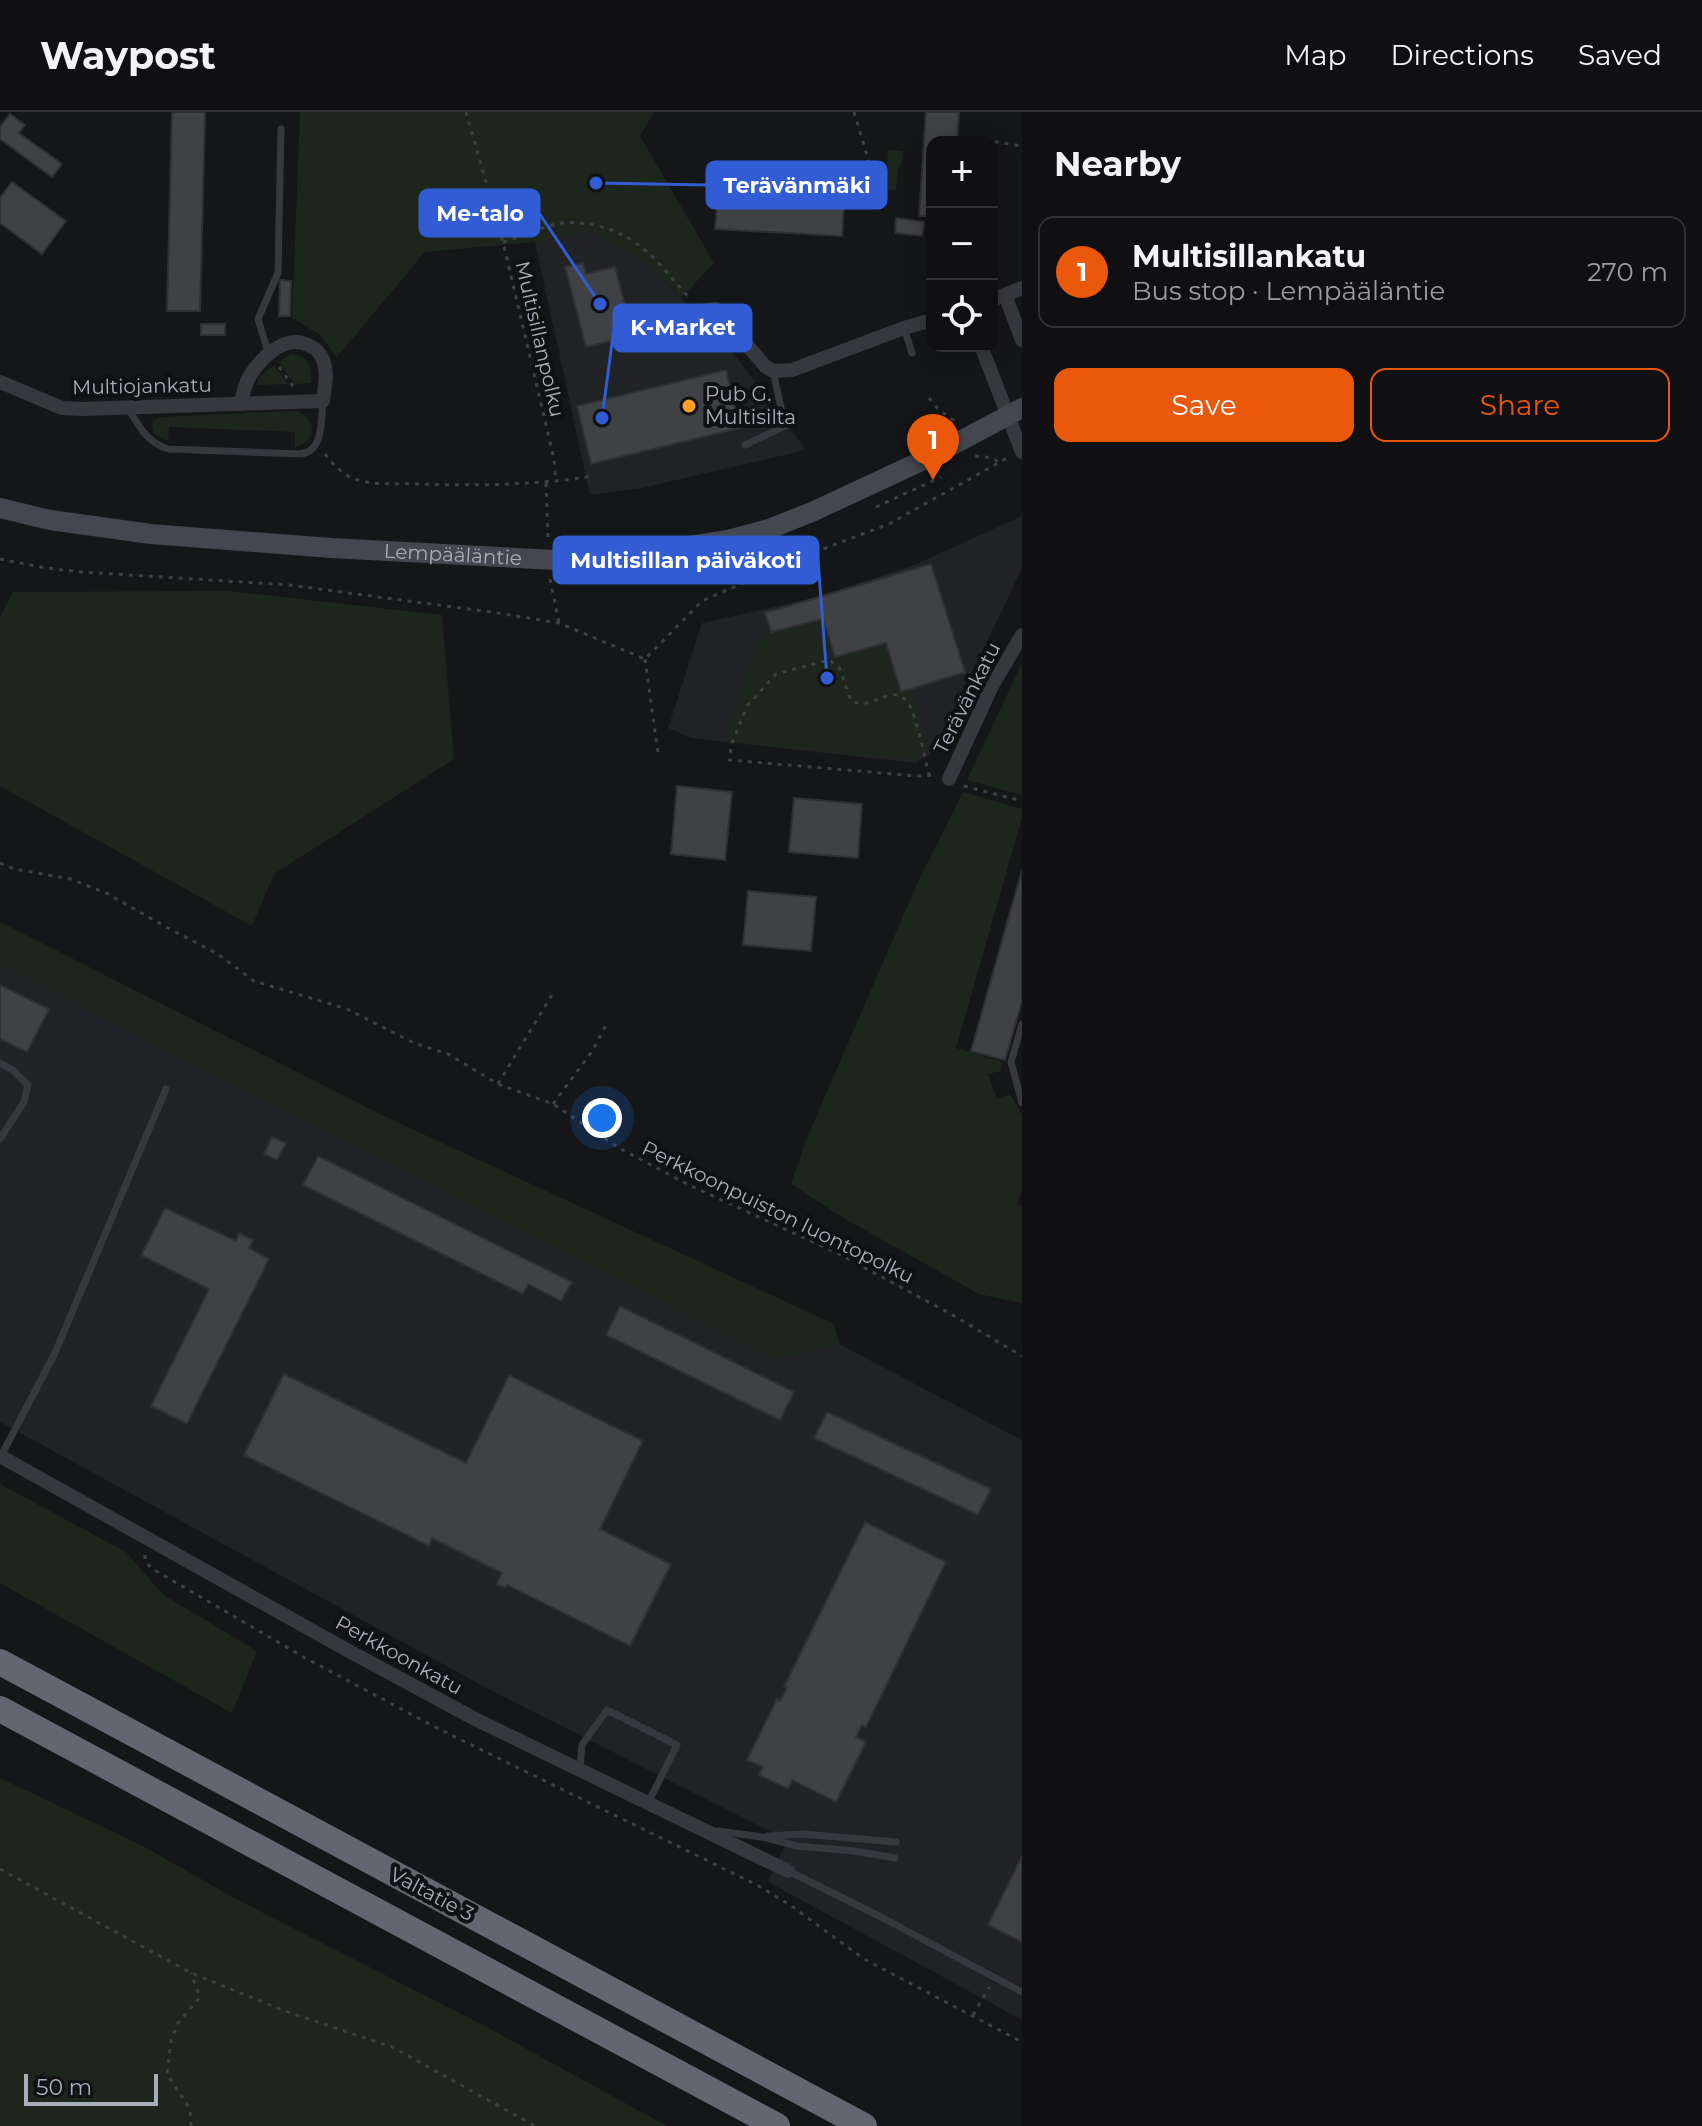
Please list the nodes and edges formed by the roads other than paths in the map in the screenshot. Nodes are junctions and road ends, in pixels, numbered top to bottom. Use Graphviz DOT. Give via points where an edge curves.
graph roads {
  1 [pos="281,129"];
  2 [pos="1022,288"];
  3 [pos="998,298"];
  4 [pos="701,311"];
  5 [pos="926,322"];
  6 [pos="904,328"];
  7 [pos="1022,340"];
  8 [pos="984,352"];
  9 [pos="912,353"];
  10 [pos="269,354"];
  11 [pos="773,371"];
  12 [pos="0,382"];
  13 [pos="316,402"];
  14 [pos="241,404"];
  15 [pos="128,408"];
  16 [pos="1015,412"];
  17 [pos="745,445"];
  18 [pos="1022,452"];
  19 [pos="0,508"];
  20 [pos="1022,635"];
  21 [pos="949,779"];
  22 [pos="1022,1024"];
  23 [pos="0,1063"];
  24 [pos="166,1089"];
  25 [pos="1022,1103"];
  26 [pos="0,1139"];
  27 [pos="1,1456"];
  28 [pos="0,1662"];
  29 [pos="0,1709"];
  30 [pos="580,1770"];
  31 [pos="648,1803"];
  32 [pos="704,1830"];
  33 [pos="762,1837"];
  34 [pos="896,1842"];
  35 [pos="895,1858"];
  36 [pos="788,1871"];
  37 [pos="1022,1992"];
  38 [pos="777,2126"];
  39 [pos="864,2126"];
  1 -- 10 [label="lane" via="278,273 258,319"];
  2 -- 3 [label="street"];
  3 -- 7 [label="street"];
  4 -- 11 [label="street" via="716,309"];
  5 -- 6 [label="street"];
  6 -- 9 [label="lane"];
  6 -- 11 [label="street" via="792,370"];
  8 -- 16 [label="street"];
  10 -- 13 [label="street" via="290,342 312,346 326,372"];
  10 -- 14 [label="street, Multiojankatu" via="251,373"];
  11 -- 17 [label="lane" via="785,426"];
  12 -- 15 [label="street, Multiojankatu" via="62,408"];
  13 -- 14 [label="street, Multiojankatu"];
  13 -- 15 [label="lane" via="319,439 314,449 300,454 168,449 146,438"];
  14 -- 15 [label="street, Multiojankatu"];
  16 -- 18 [label="street"];
  16 -- 19 [label="main road, Lempääläntie" via="932,456 769,529 632,555 555,560 331,548 151,534"];
  20 -- 21 [label="street, Terävänkatu"];
  22 -- 25 [label="lane" via="1011,1062"];
  23 -- 26 [label="lane" via="28,1085 24,1102"];
  24 -- 27 [label="lane" via="55,1353"];
  27 -- 30 [label="street, Perkkoonkatu" via="347,1650"];
  28 -- 39 [label="highway, Valtatie 3"];
  29 -- 38 [label="highway, Valtatie 3"];
  30 -- 31 [label="street, Perkkoonkatu"];
  30 -- 31 [label="lane" via="582,1745 607,1710 677,1745"];
  31 -- 32 [label="street, Perkkoonkatu"];
  32 -- 33 [label="lane"];
  32 -- 36 [label="street, Perkkoonkatu"];
  33 -- 34 [label="lane" via="802,1834"];
  33 -- 35 [label="lane"];
  36 -- 37 [label="lane"];
}
